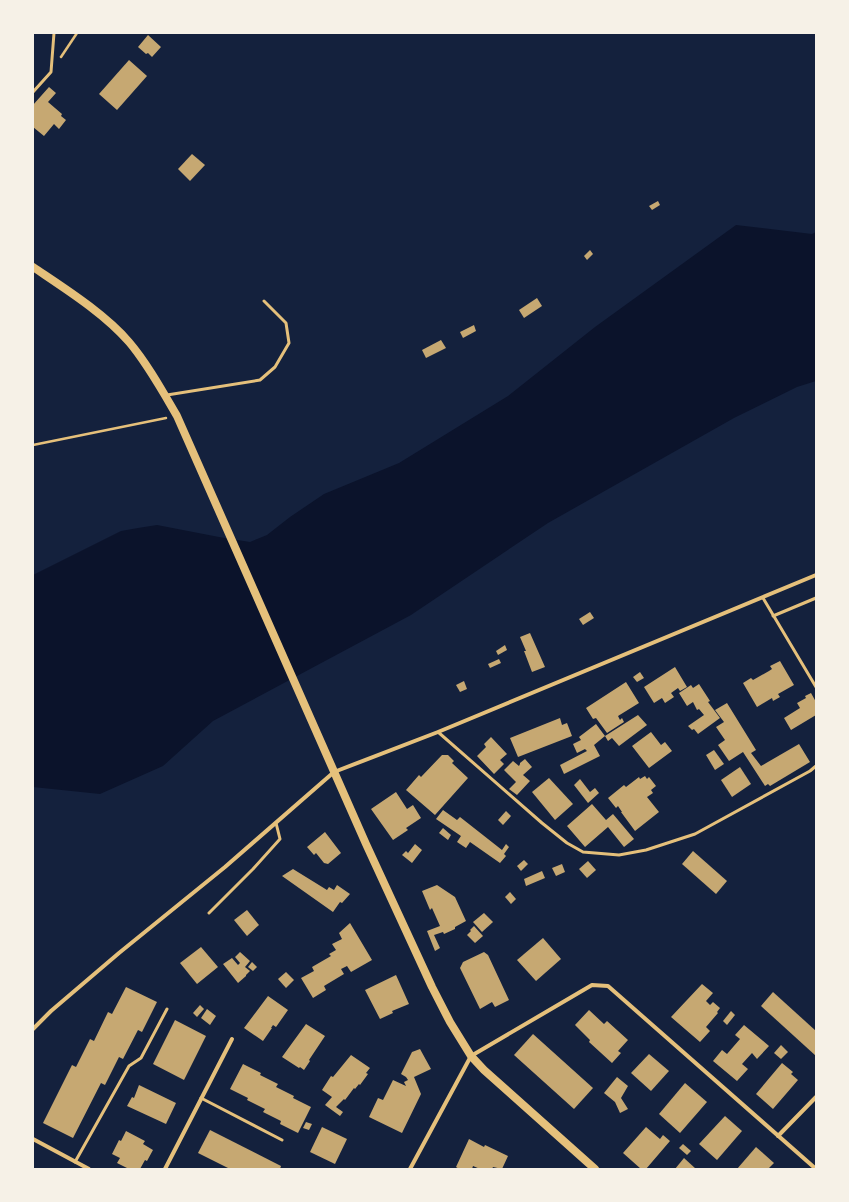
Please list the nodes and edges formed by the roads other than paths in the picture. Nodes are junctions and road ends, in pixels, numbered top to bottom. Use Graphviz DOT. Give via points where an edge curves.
graph roads {
  1 [pos="54,33"];
  2 [pos="33,92"];
  3 [pos="33,267"];
  4 [pos="264,301"];
  5 [pos="165,396"];
  6 [pos="816,575"];
  7 [pos="762,598"];
  8 [pos="816,598"];
  9 [pos="773,616"];
  10 [pos="816,687"];
  11 [pos="438,732"];
  12 [pos="816,766"];
  13 [pos="334,772"];
  14 [pos="276,822"];
  15 [pos="208,913"];
  16 [pos="167,1009"];
  17 [pos="33,1029"];
  18 [pos="232,1039"];
  19 [pos="471,1056"];
  20 [pos="816,1097"];
  21 [pos="201,1098"];
  22 [pos="778,1136"];
  23 [pos="33,1139"];
  24 [pos="282,1140"];
  25 [pos="76,1162"];
  26 [pos="89,1169"];
  27 [pos="165,1169"];
  28 [pos="410,1169"];
  29 [pos="595,1169"];
  30 [pos="816,1169"];
  1 -- 2 [label="lane" via="51,72"];
  3 -- 5 [label="main road" via="116,329 134,349"];
  4 -- 5 [label="lane" via="286,323 289,343 275,367 260,380"];
  5 -- 13 [label="main road" via="177,416"];
  6 -- 7 [label="street"];
  7 -- 9 [label="lane"];
  7 -- 11 [label="street"];
  8 -- 9 [label="lane"];
  9 -- 10 [label="lane"];
  11 -- 12 [label="lane" via="536,818 567,843 583,852 619,855 646,850 695,834"];
  11 -- 13 [label="street"];
  13 -- 14 [label="street"];
  13 -- 19 [label="main road" via="432,987"];
  14 -- 15 [label="lane" via="280,838"];
  14 -- 17 [label="street" via="119,953"];
  16 -- 25 [label="lane" via="141,1058 129,1066"];
  18 -- 21 [label="street"];
  19 -- 22 [label="street" via="592,985 608,986"];
  19 -- 28 [label="street"];
  19 -- 29 [label="main road"];
  20 -- 22 [label="street"];
  21 -- 24 [label="lane"];
  21 -- 27 [label="street"];
  22 -- 30 [label="street"];
  23 -- 25 [label="street"];
  25 -- 26 [label="street"];
}
